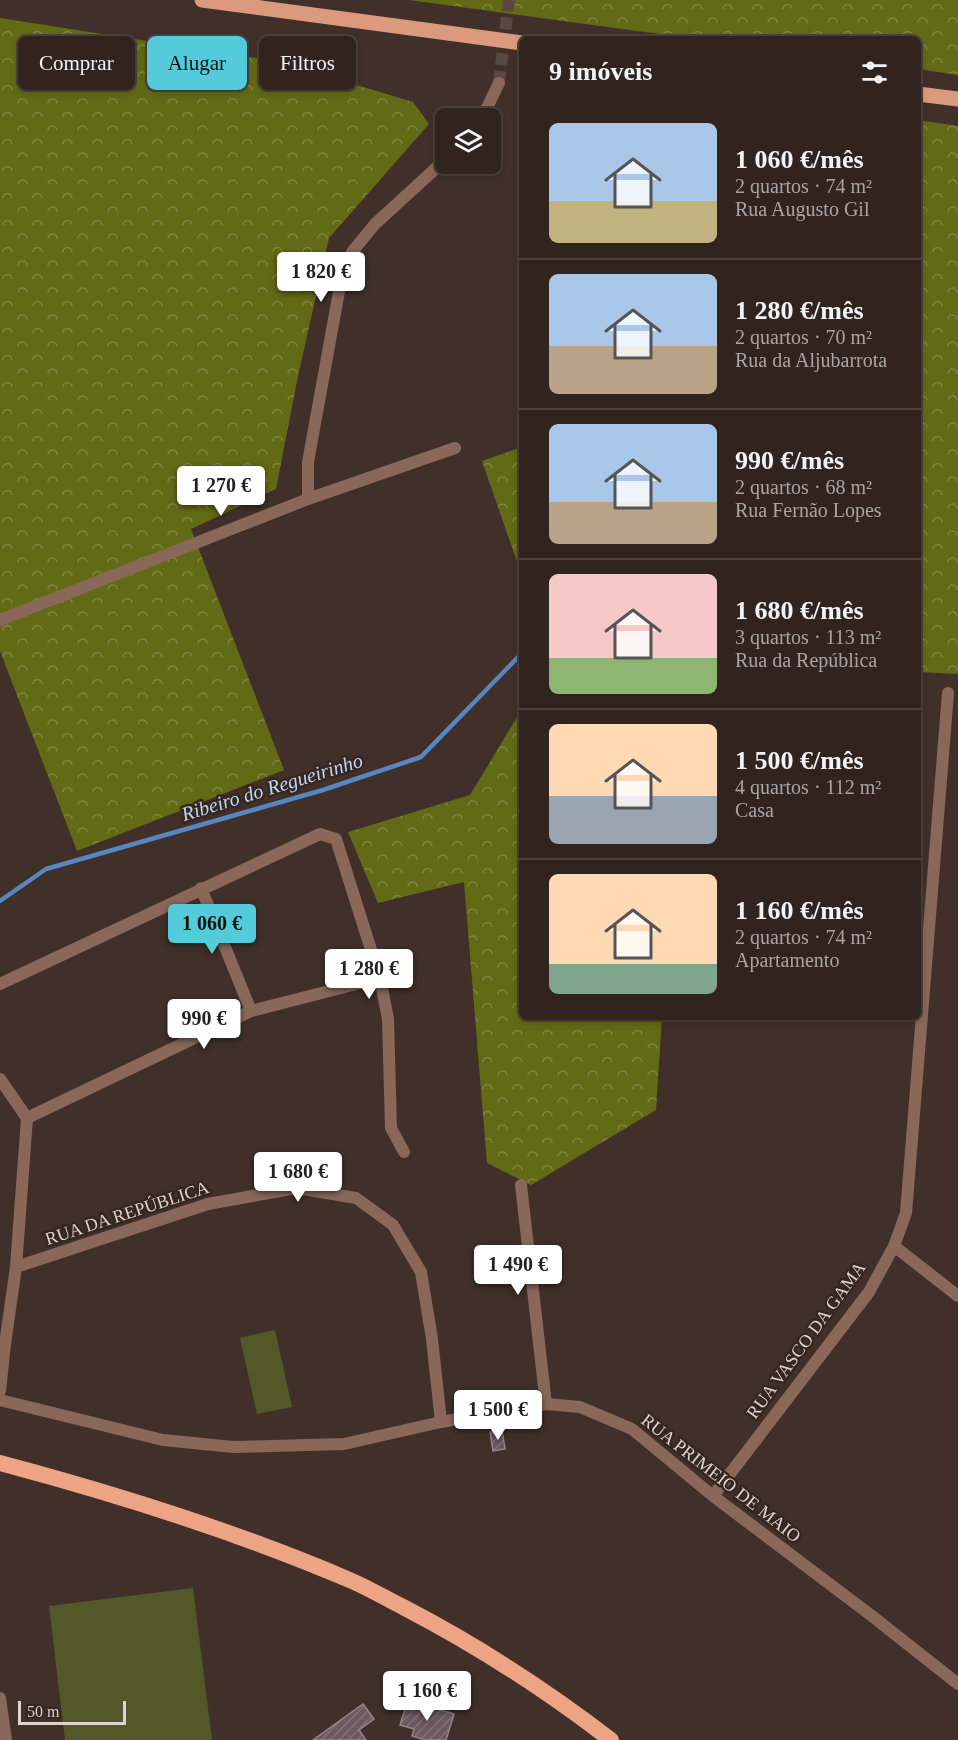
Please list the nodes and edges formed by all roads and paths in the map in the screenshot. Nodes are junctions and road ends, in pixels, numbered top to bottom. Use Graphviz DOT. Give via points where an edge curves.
graph roads {
  1 [pos="202,0"];
  2 [pos="519,43"];
  3 [pos="499,83"];
  4 [pos="921,94"];
  5 [pos="958,99"];
  6 [pos="487,108"];
  7 [pos="435,169"];
  8 [pos="455,448"];
  9 [pos="308,499"];
  10 [pos="0,620"];
  11 [pos="948,693"];
  12 [pos="201,888"];
  13 [pos="380,978"];
  14 [pos="0,984"];
  15 [pos="251,1011"];
  16 [pos="0,1079"];
  17 [pos="27,1118"];
  18 [pos="404,1152"];
  19 [pos="521,1185"];
  20 [pos="894,1246"];
  21 [pos="16,1267"];
  22 [pos="958,1296"];
  23 [pos="0,1391"];
  24 [pos="0,1400"];
  25 [pos="546,1404"];
  26 [pos="441,1422"];
  27 [pos="0,1463"];
  28 [pos="0,1474"];
  29 [pos="713,1496"];
  30 [pos="958,1684"];
  31 [pos="0,1698"];
  32 [pos="6,1740"];
  33 [pos="596,1740"];
  34 [pos="611,1740"];
  1 -- 2 [label="main road"];
  3 -- 6 [label="street"];
  4 -- 5 [label="main road"];
  7 -- 9 [label="street" via="375,224 352,252 340,286 308,462"];
  8 -- 9 [label="street"];
  9 -- 10 [label="street"];
  11 -- 20 [label="street, RUA VASCO DA GAMA" via="906,1213"];
  12 -- 13 [label="street" via="320,834 336,839"];
  12 -- 14 [label="street"];
  12 -- 15 [label="street"];
  13 -- 15 [label="street"];
  13 -- 18 [label="street" via="388,1019 391,1128"];
  15 -- 17 [label="street"];
  16 -- 17 [label="street"];
  17 -- 21 [label="street"];
  19 -- 25 [label="street"];
  20 -- 22 [label="street"];
  20 -- 29 [label="street, RUA VASCO DA GAMA" via="869,1292"];
  21 -- 23 [label="street"];
  21 -- 26 [label="street, RUA DA REPÚBLICA" via="208,1204 297,1188 356,1198 393,1225 421,1272"];
  24 -- 26 [label="street, RUA PRIMEIO DE MAIO" via="163,1440 233,1447 344,1444"];
  25 -- 26 [label="street, RUA PRIMEIO DE MAIO"];
  25 -- 29 [label="street, RUA PRIMEIO DE MAIO" via="580,1407 632,1429"];
  27 -- 34 [label="highway" via="234,1534 354,1582 435,1623 512,1669"];
  28 -- 33 [label="highway" via="232,1542 352,1591 508,1679"];
  29 -- 30 [label="street, RUA PRIMEIO DE MAIO"];
  31 -- 32 [label="street"];
}
